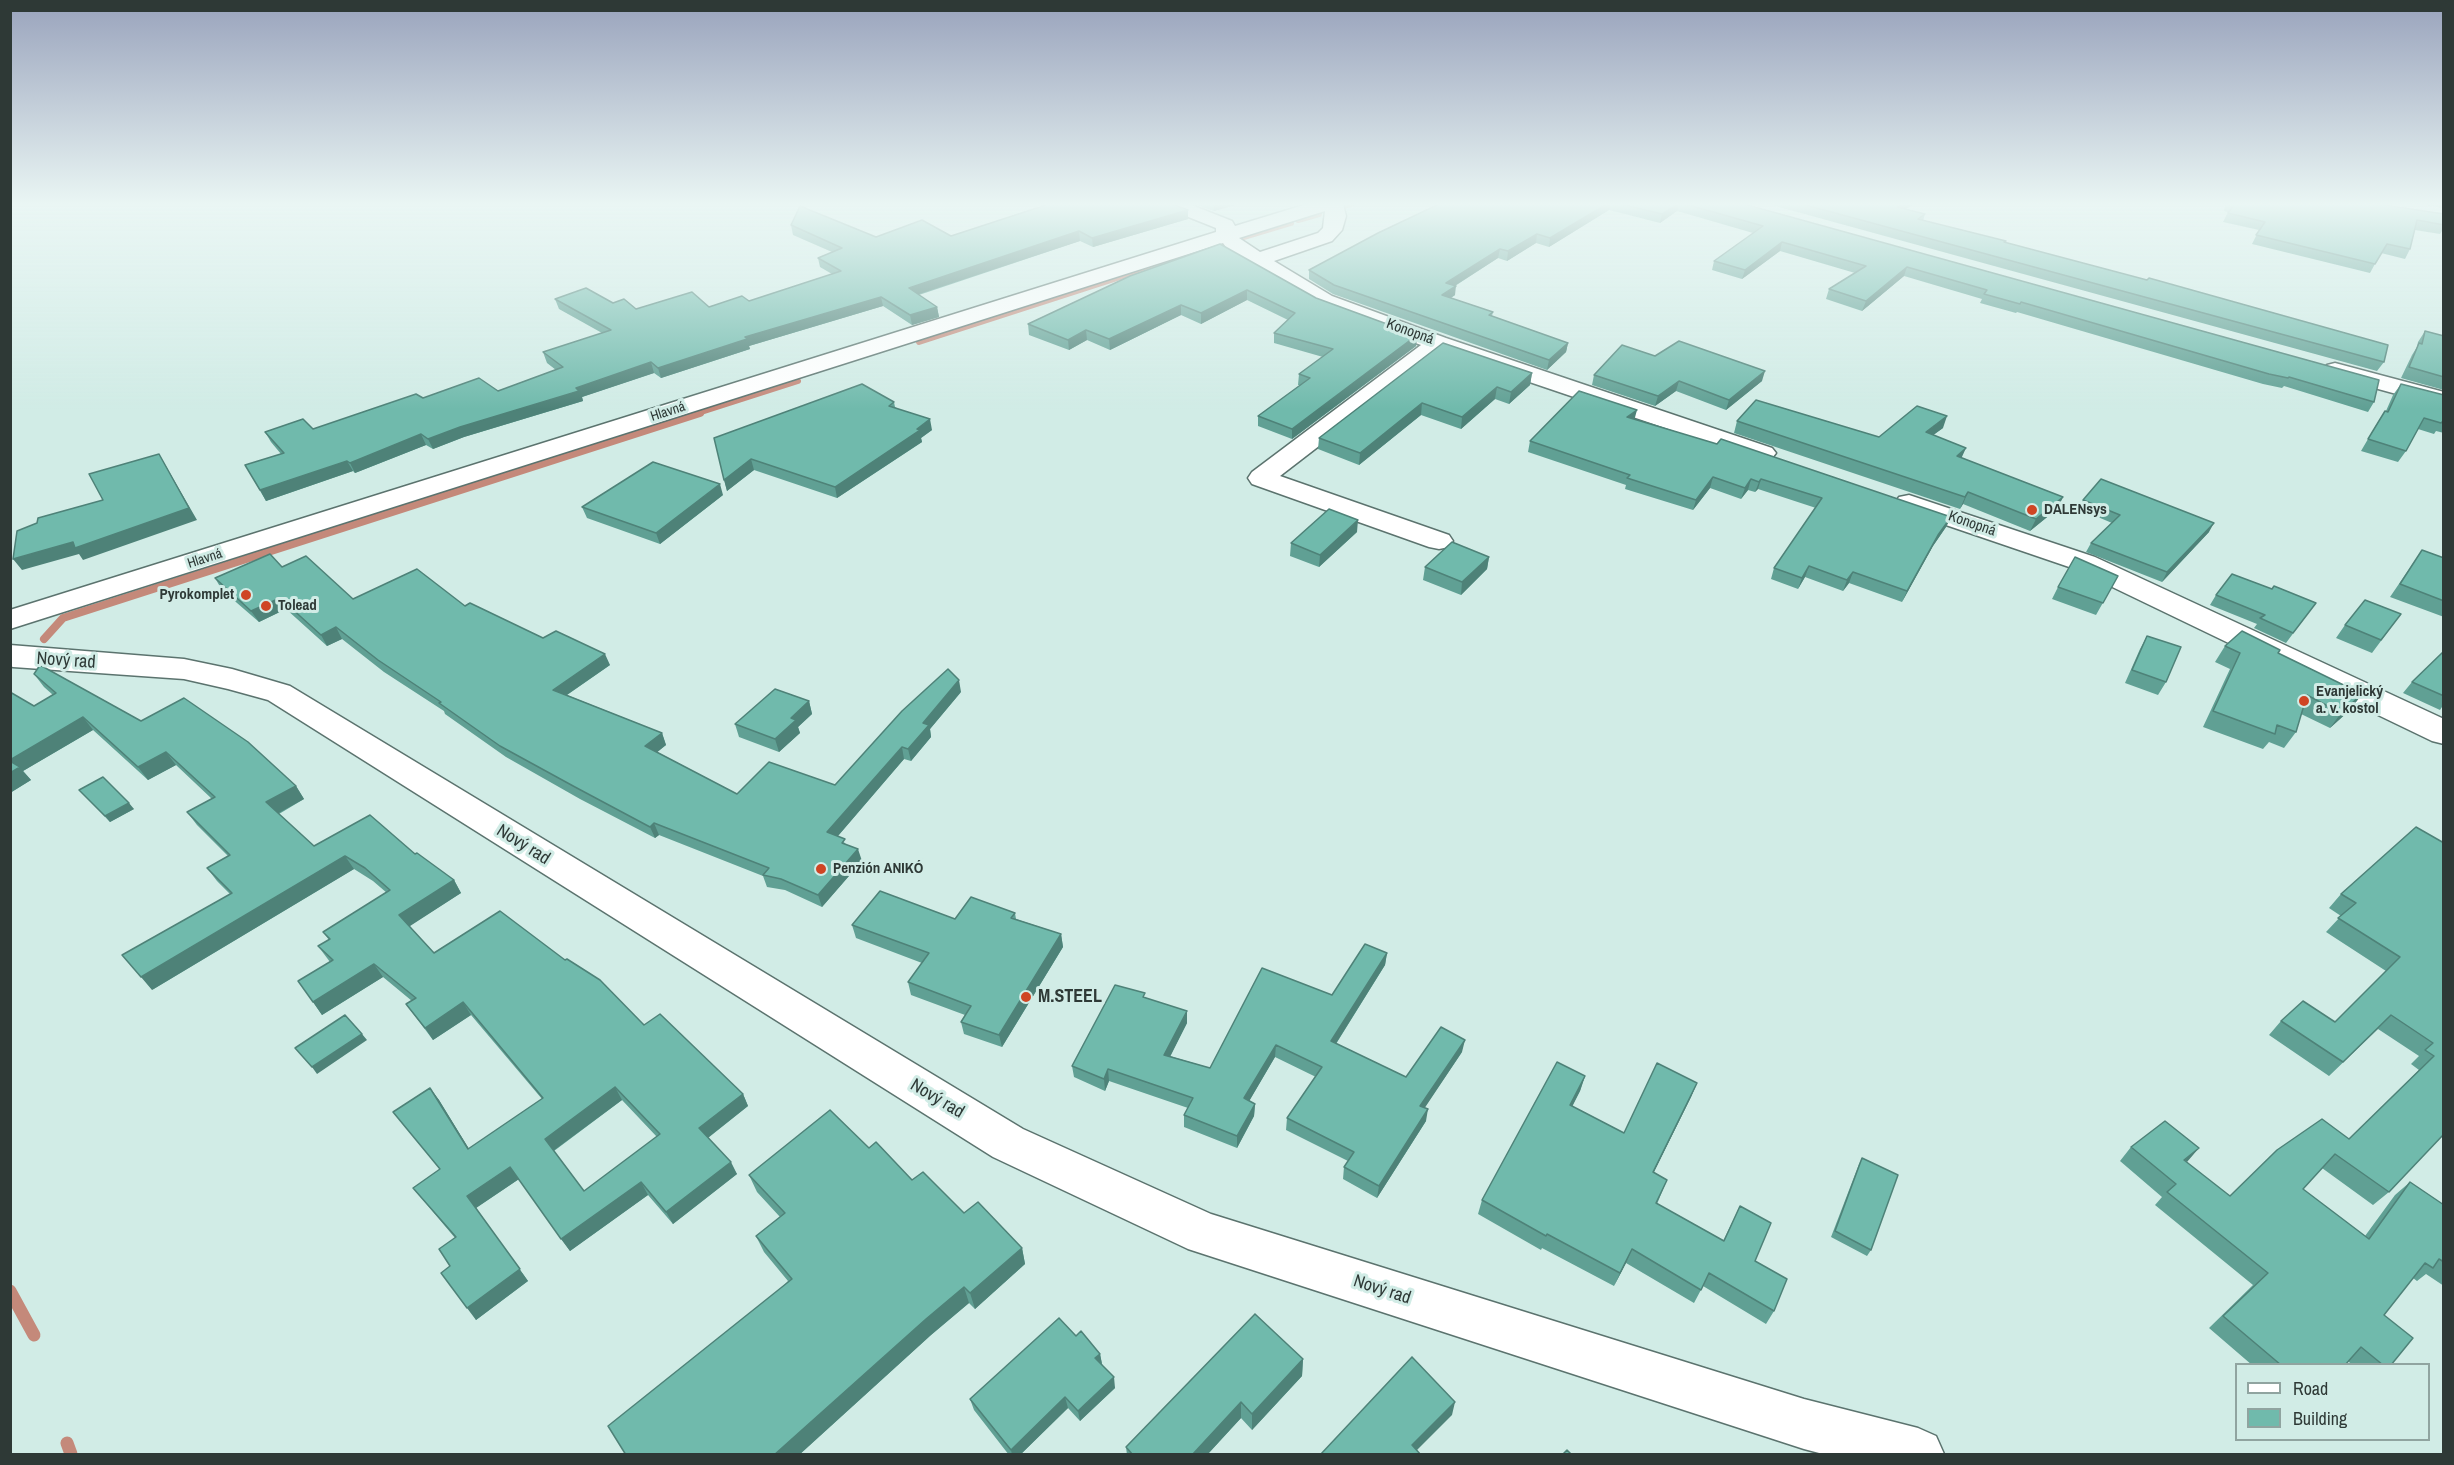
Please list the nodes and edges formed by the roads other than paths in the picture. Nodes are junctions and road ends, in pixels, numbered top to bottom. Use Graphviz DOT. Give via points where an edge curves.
graph roads {
  1 [pos="1106,272"];
  2 [pos="1276,272"];
  3 [pos="1438,343"];
  4 [pos="2317,364"];
  5 [pos="2444,400"];
  6 [pos="1789,462"];
  7 [pos="1888,496"];
  8 [pos="1439,541"];
  9 [pos="10,620"];
  10 [pos="10,655"];
  11 [pos="2444,733"];
  12 [pos="1918,1455"];
  1 -- 9 [label="street, Hlavná"];
  2 -- 3 [label="street, Konopná" via="1324,301"];
  3 -- 6 [label="street, Konopná"];
  3 -- 8 [label="street" via="1261,478"];
  4 -- 5 [label="street"];
  7 -- 11 [label="street, Konopná" via="2085,563"];
  10 -- 12 [label="street, Nový rad" via="184,669 279,693 1008,1143 1204,1234 1804,1424"];
}
